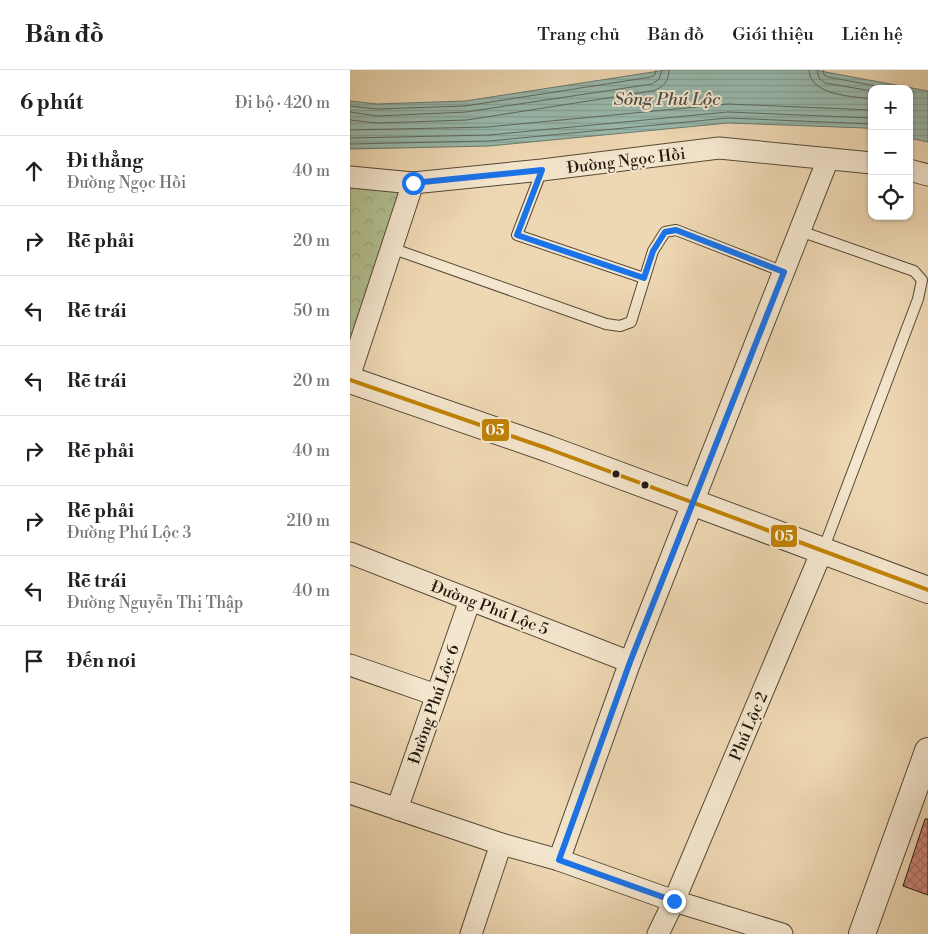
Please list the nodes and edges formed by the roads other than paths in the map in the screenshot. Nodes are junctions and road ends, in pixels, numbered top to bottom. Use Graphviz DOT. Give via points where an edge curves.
graph roads {
  1 [pos="828,158"];
  2 [pos="868,163"];
  3 [pos="542,170"];
  4 [pos="913,171"];
  5 [pos="928,174"];
  6 [pos="350,177"];
  7 [pos="413,183"];
  8 [pos="800,231"];
  9 [pos="391,248"];
  10 [pos="784,272"];
  11 [pos="644,278"];
  12 [pos="350,374"];
  13 [pos="350,380"];
  14 [pos="693,503"];
  15 [pos="822,551"];
  16 [pos="350,553"];
  17 [pos="928,590"];
  18 [pos="470,600"];
  19 [pos="630,662"];
  20 [pos="350,665"];
  21 [pos="436,696"];
  22 [pos="928,751"];
  23 [pos="350,794"];
  24 [pos="397,809"];
  25 [pos="501,844"];
  26 [pos="559,860"];
  27 [pos="674,901"];
  28 [pos="471,934"];
  29 [pos="658,934"];
  30 [pos="782,934"];
  31 [pos="862,934"];
  1 -- 2 [label="street, Đường Ngọc Hồi"];
  1 -- 3 [label="street, Đường Ngọc Hồi" via="719,148"];
  1 -- 8 [label="street"];
  3 -- 7 [label="street, Đường Ngọc Hồi"];
  3 -- 11 [label="lane" via="517,235"];
  4 -- 5 [label="street"];
  6 -- 7 [label="street, Đường Ngọc Hồi"];
  7 -- 9 [label="street"];
  8 -- 10 [label="street"];
  8 -- 15 [label="lane" via="914,271 922,280"];
  9 -- 11 [label="lane" via="606,324 620,326 631,322"];
  9 -- 12 [label="street"];
  10 -- 11 [label="lane" via="676,230 665,232 653,251"];
  10 -- 14 [label="street"];
  13 -- 14 [label="street"];
  14 -- 15 [label="street"];
  14 -- 19 [label="street"];
  15 -- 17 [label="street"];
  15 -- 27 [label="street, Phú Lộc 2"];
  16 -- 18 [label="street, Đường Phú Lộc 5"];
  18 -- 19 [label="street, Đường Phú Lộc 5"];
  18 -- 21 [label="street, Đường Phú Lộc 6"];
  19 -- 26 [label="street"];
  20 -- 21 [label="street"];
  21 -- 24 [label="street, Đường Phú Lộc 6"];
  22 -- 31 [label="street"];
  23 -- 24 [label="street"];
  24 -- 25 [label="street"];
  25 -- 26 [label="street"];
  25 -- 28 [label="street"];
  26 -- 27 [label="street"];
  27 -- 29 [label="street, Phú Lộc 2"];
  27 -- 30 [label="street"];
}
